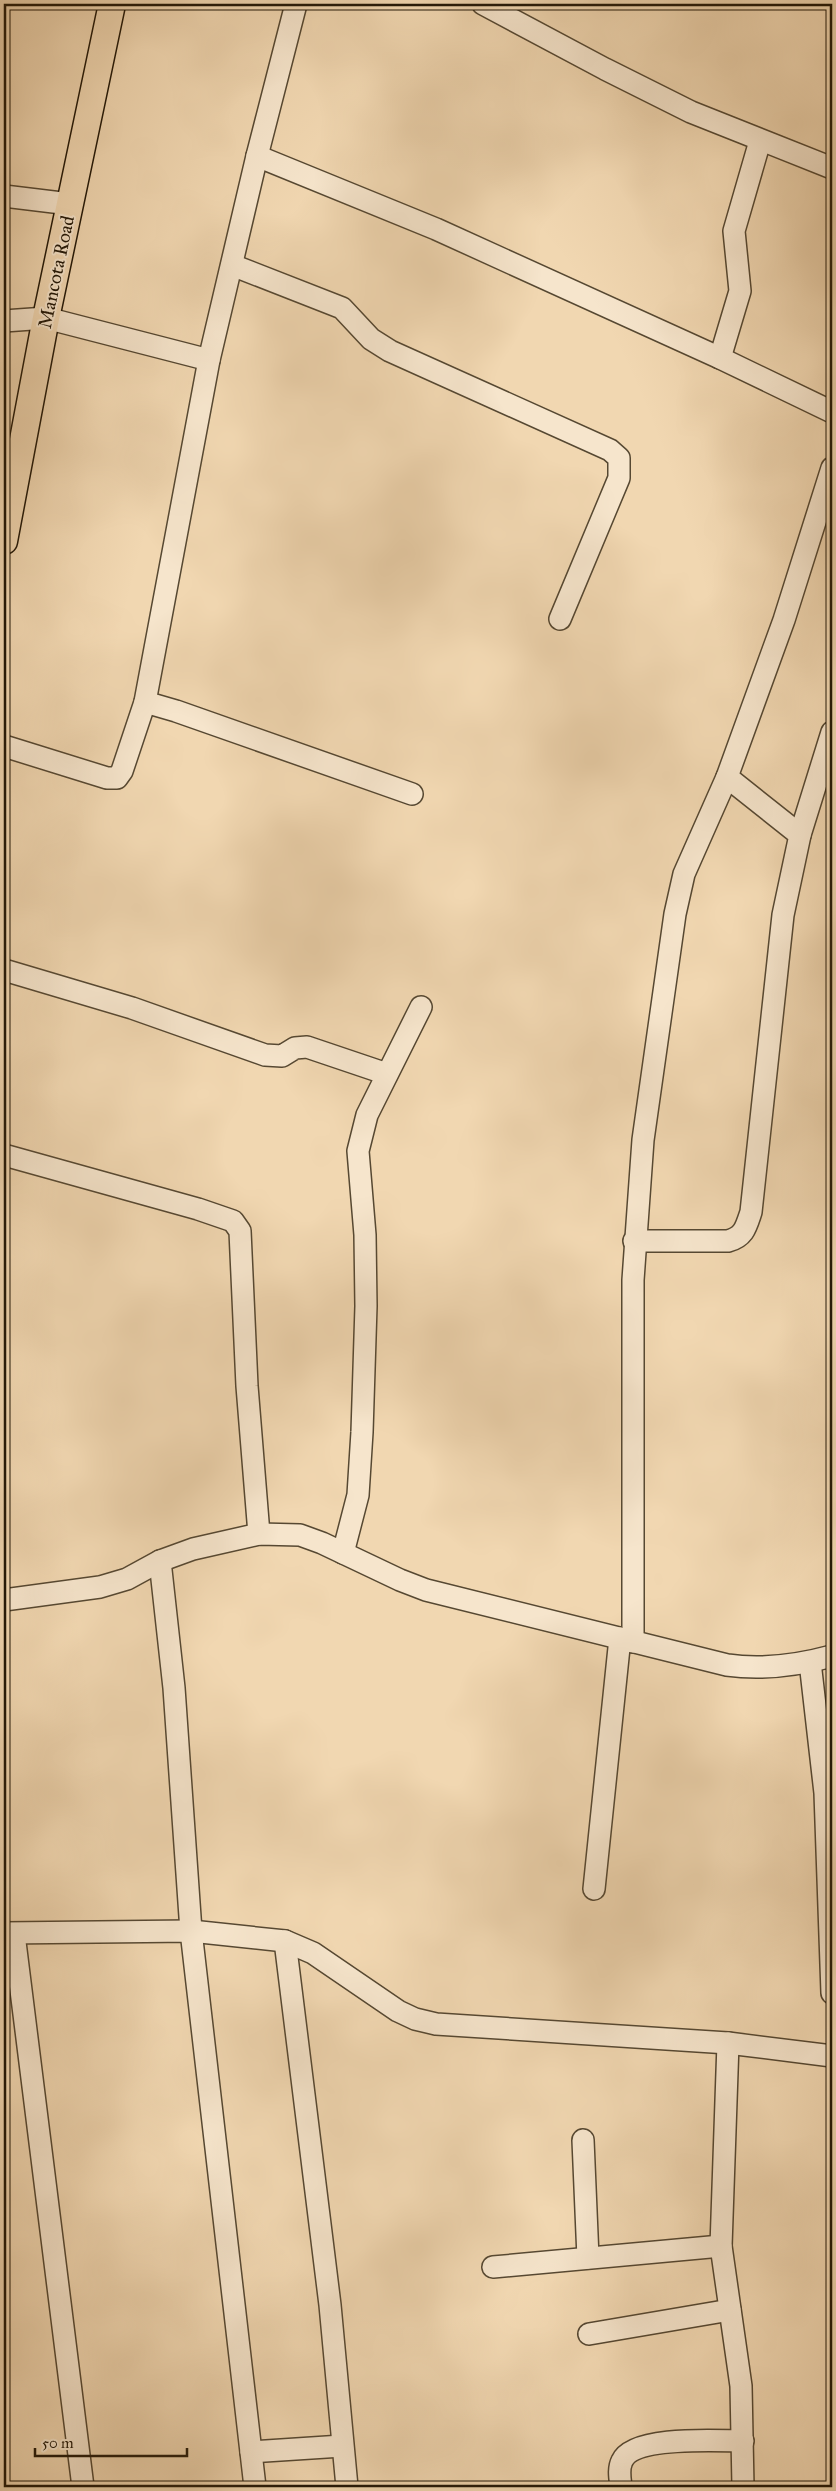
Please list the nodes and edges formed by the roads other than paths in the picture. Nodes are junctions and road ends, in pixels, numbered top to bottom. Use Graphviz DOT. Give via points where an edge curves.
graph roads {
  1 [pos="112,4"];
  2 [pos="296,4"];
  3 [pos="483,4"];
  4 [pos="760,141"];
  5 [pos="257,156"];
  6 [pos="832,168"];
  7 [pos="4,196"];
  8 [pos="70,204"];
  9 [pos="232,266"];
  10 [pos="46,318"];
  11 [pos="4,321"];
  12 [pos="720,358"];
  13 [pos="209,360"];
  14 [pos="832,412"];
  15 [pos="832,468"];
  16 [pos="9,491"];
  17 [pos="4,541"];
  18 [pos="560,620"];
  19 [pos="145,702"];
  20 [pos="832,732"];
  21 [pos="4,746"];
  22 [pos="726,777"];
  23 [pos="412,794"];
  24 [pos="800,835"];
  25 [pos="4,970"];
  26 [pos="421,1007"];
  27 [pos="387,1074"];
  28 [pos="4,1155"];
  29 [pos="634,1241"];
  30 [pos="259,1534"];
  31 [pos="343,1553"];
  32 [pos="160,1561"];
  33 [pos="4,1600"];
  34 [pos="627,1640"];
  35 [pos="832,1656"];
  36 [pos="810,1662"];
  37 [pos="594,1889"];
  38 [pos="191,1931"];
  39 [pos="9,1933"];
  40 [pos="285,1941"];
  41 [pos="832,1993"];
  42 [pos="728,2043"];
  43 [pos="832,2056"];
  44 [pos="583,2140"];
  45 [pos="721,2246"];
  46 [pos="588,2258"];
  47 [pos="493,2267"];
  48 [pos="730,2310"];
  49 [pos="588,2334"];
  50 [pos="744,2441"];
  51 [pos="342,2446"];
  52 [pos="251,2452"];
  53 [pos="82,2487"];
  54 [pos="255,2487"];
  55 [pos="347,2487"];
  56 [pos="621,2487"];
  57 [pos="743,2487"];
  1 -- 8 [label="main road, Mancota Road"];
  2 -- 5 [label="street"];
  3 -- 4 [label="street" via="674,104"];
  4 -- 6 [label="street"];
  4 -- 12 [label="street" via="734,231 740,291"];
  5 -- 9 [label="street"];
  5 -- 12 [label="street" via="436,229"];
  7 -- 8 [label="street"];
  8 -- 10 [label="main road, Mancota Road"];
  9 -- 13 [label="street"];
  9 -- 18 [label="street" via="342,308 371,339 390,351 610,450 619,458 619,478"];
  10 -- 11 [label="street"];
  10 -- 13 [label="street"];
  10 -- 16 [label="main road, Mancota Road"];
  12 -- 14 [label="street"];
  13 -- 19 [label="street"];
  15 -- 22 [label="street" via="784,620"];
  16 -- 17 [label="main road, Mancota Road"];
  19 -- 21 [label="street" via="122,771 116,778"];
  19 -- 23 [label="street"];
  20 -- 24 [label="street"];
  22 -- 24 [label="street"];
  22 -- 29 [label="street" via="684,874 676,914 643,1140"];
  24 -- 29 [label="street" via="783,916 746,1228 738,1239 728,1242"];
  25 -- 27 [label="street" via="132,1008 264,1055 282,1056 295,1048 307,1047"];
  26 -- 27 [label="street"];
  27 -- 31 [label="street" via="367,1116 358,1151 365,1235 362,1423 358,1494"];
  28 -- 30 [label="street" via="198,1209 233,1221 240,1231 247,1386"];
  29 -- 34 [label="street"];
  30 -- 31 [label="street" via="300,1535"];
  30 -- 32 [label="street" via="192,1549"];
  31 -- 34 [label="street" via="426,1590"];
  32 -- 33 [label="street" via="127,1580 100,1587"];
  32 -- 38 [label="street" via="174,1688"];
  34 -- 36 [label="street" via="749,1668"];
  34 -- 37 [label="street"];
  35 -- 36 [label="street"];
  36 -- 41 [label="street" via="825,1793"];
  38 -- 39 [label="street"];
  38 -- 40 [label="street"];
  38 -- 52 [label="street"];
  39 -- 53 [label="street"];
  40 -- 42 [label="street" via="313,1954 398,2011 422,2021"];
  40 -- 51 [label="street" via="330,2305"];
  42 -- 43 [label="street"];
  42 -- 45 [label="street"];
  44 -- 46 [label="street"];
  45 -- 46 [label="street"];
  45 -- 48 [label="street"];
  46 -- 47 [label="street"];
  48 -- 49 [label="street"];
  48 -- 50 [label="street" via="741,2386"];
  50 -- 56 [label="street" via="666,2442 628,2452 619,2470"];
  50 -- 57 [label="street"];
  51 -- 52 [label="street"];
  51 -- 55 [label="street"];
  52 -- 54 [label="street"];
}
